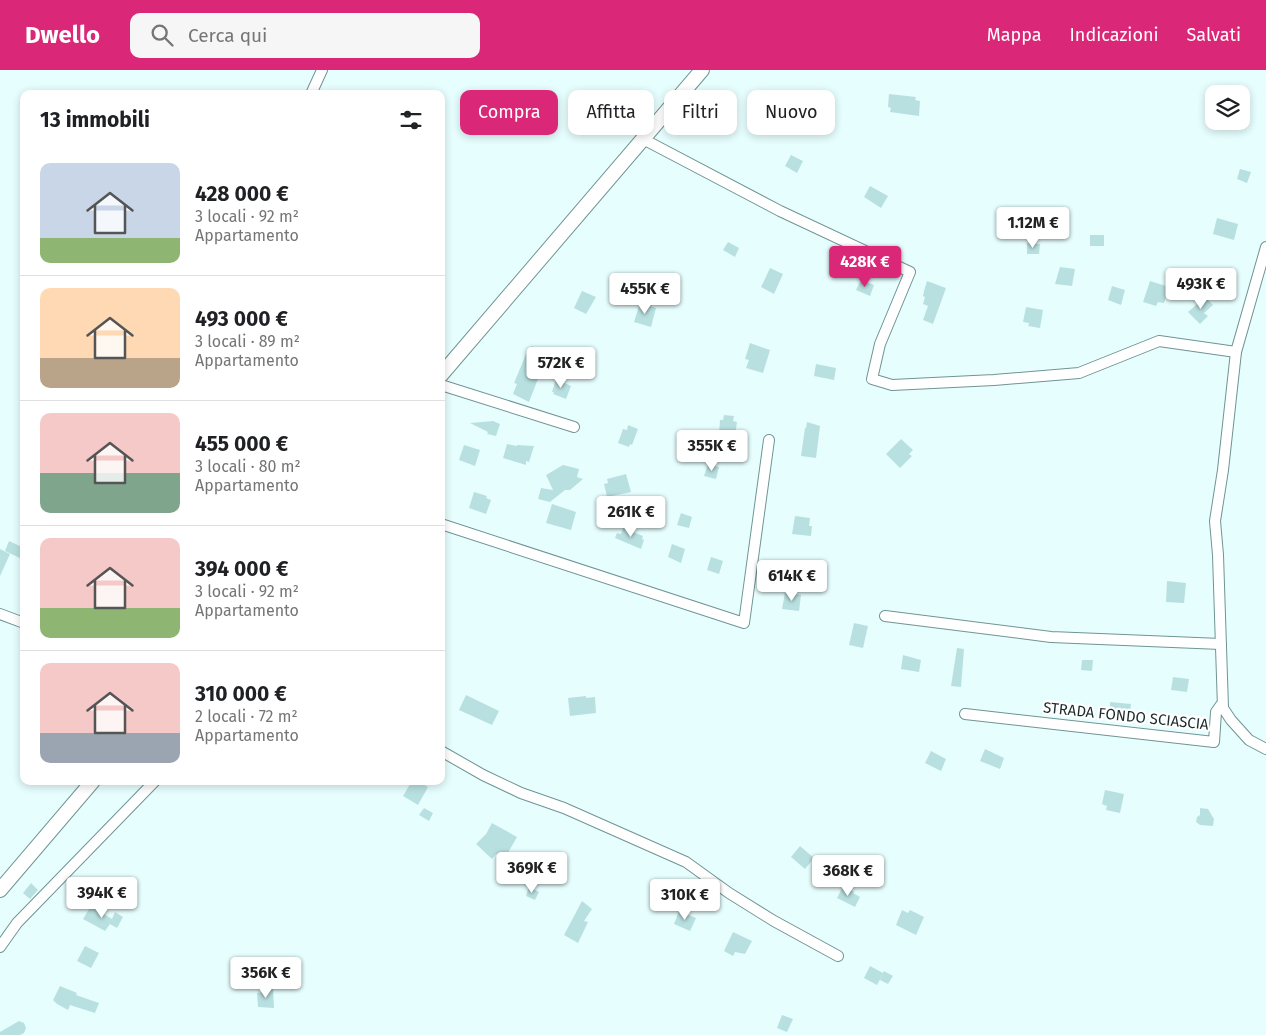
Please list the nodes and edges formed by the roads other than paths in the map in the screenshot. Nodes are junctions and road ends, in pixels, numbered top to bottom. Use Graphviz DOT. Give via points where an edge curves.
graph roads {
  1 [pos="322,70"];
  2 [pos="702,70"];
  3 [pos="313,90"];
  4 [pos="643,139"];
  5 [pos="1266,247"];
  6 [pos="1236,352"];
  7 [pos="445,370"];
  8 [pos="445,386"];
  9 [pos="574,428"];
  10 [pos="769,440"];
  11 [pos="445,525"];
  12 [pos="0,614"];
  13 [pos="885,616"];
  14 [pos="20,622"];
  15 [pos="1220,644"];
  16 [pos="1223,708"];
  17 [pos="965,714"];
  18 [pos="1266,749"];
  19 [pos="445,753"];
  20 [pos="90,785"];
  21 [pos="150,785"];
  22 [pos="0,890"];
  23 [pos="0,947"];
  24 [pos="838,956"];
  1 -- 3 [label="street"];
  2 -- 4 [label="main road"];
  4 -- 6 [label="street" via="780,211 910,272 880,344 872,379 892,384 1079,373 1159,341"];
  4 -- 7 [label="main road"];
  5 -- 6 [label="street"];
  6 -- 15 [label="street" via="1215,521"];
  8 -- 9 [label="street"];
  10 -- 11 [label="street" via="744,623"];
  12 -- 14 [label="street"];
  13 -- 15 [label="street" via="1051,637"];
  15 -- 16 [label="street"];
  16 -- 17 [label="street, STRADA FONDO SCIASCIA" via="1220,704 1216,712 1214,742"];
  16 -- 18 [label="street, STRADA FONDO SCIASCIA" via="1249,740"];
  19 -- 24 [label="street" via="521,793 564,808 686,862 774,922"];
  20 -- 22 [label="main road"];
  21 -- 23 [label="street" via="17,923"];
}
